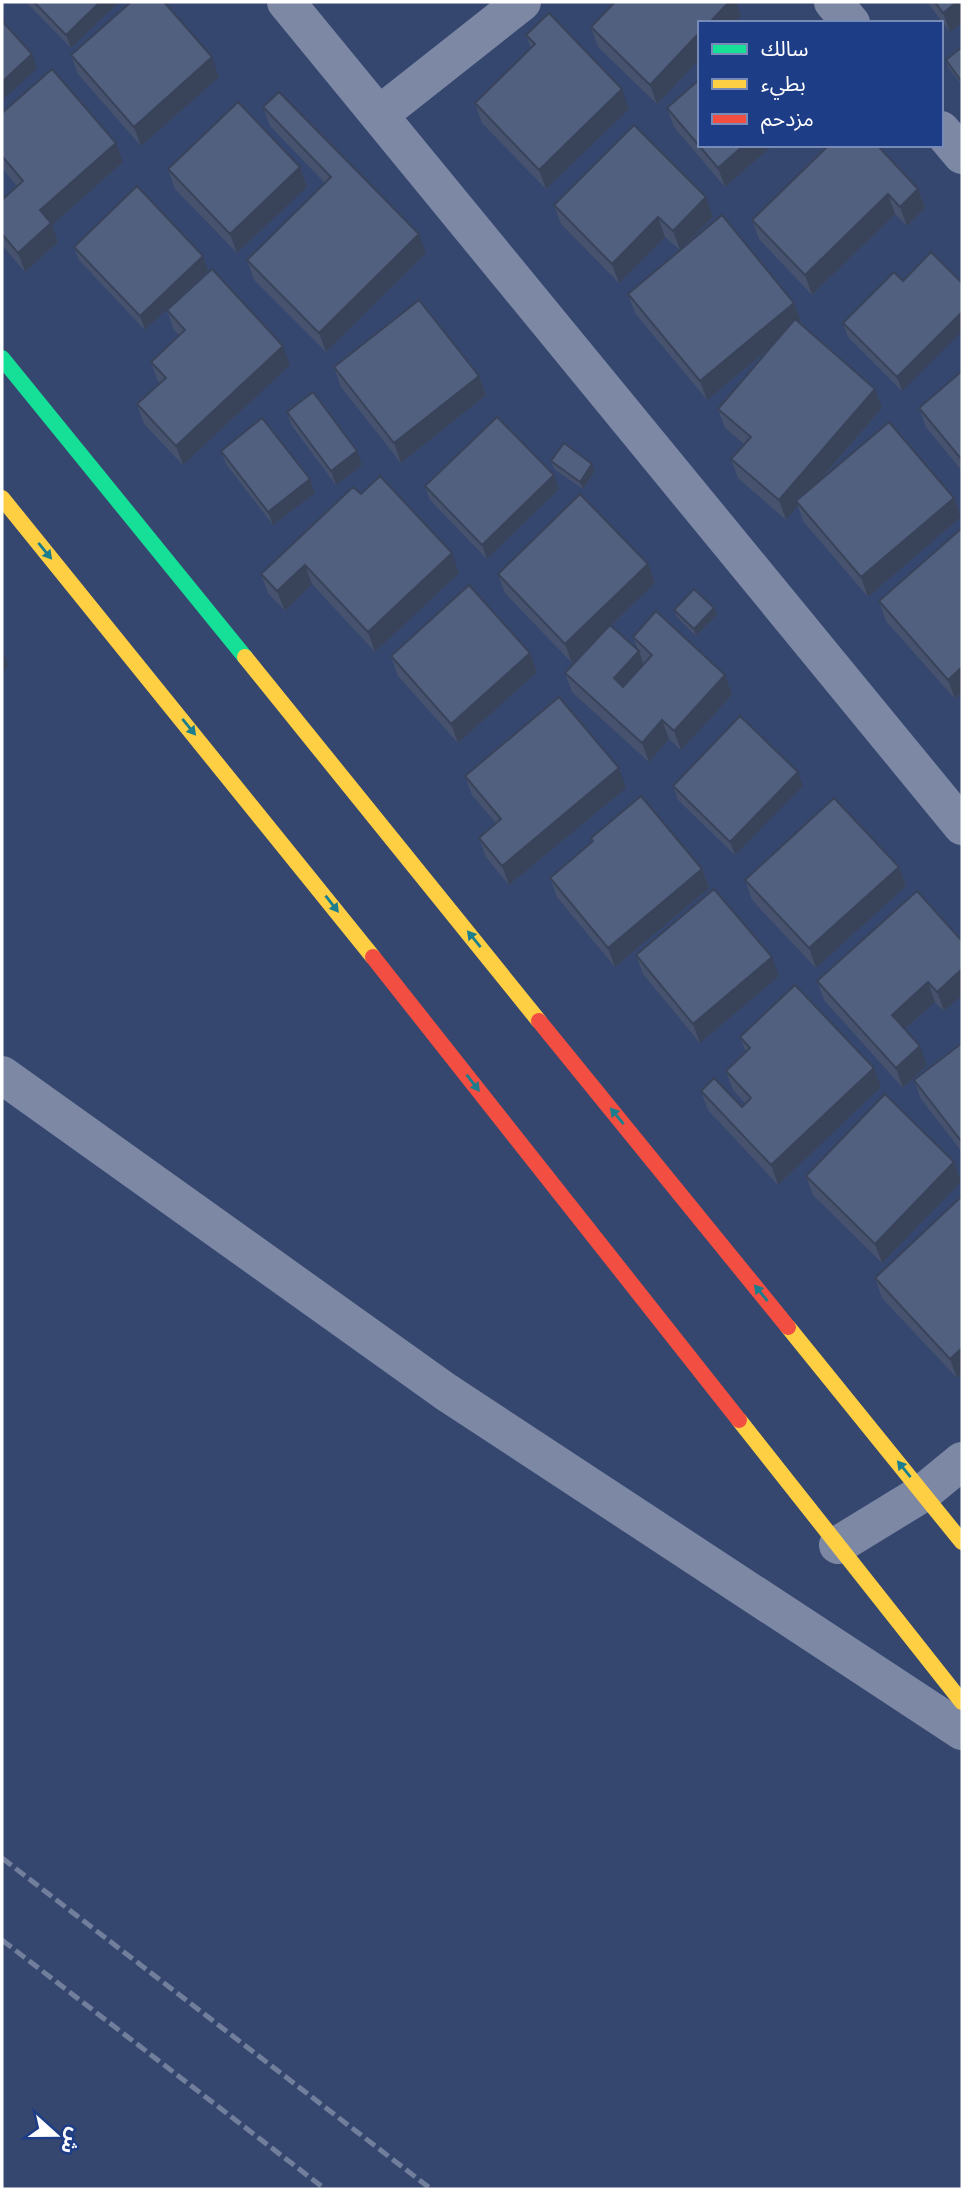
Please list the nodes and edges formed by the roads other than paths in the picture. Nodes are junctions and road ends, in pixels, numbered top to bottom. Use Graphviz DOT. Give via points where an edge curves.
graph roads {
  1 [pos="286,2"];
  2 [pos="522,2"];
  3 [pos="833,2"];
  4 [pos="849,21"];
  5 [pos="379,116"];
  6 [pos="943,132"];
  7 [pos="962,155"];
  8 [pos="2,358"];
  9 [pos="2,498"];
  10 [pos="962,826"];
  11 [pos="2,1075"];
  12 [pos="962,1461"];
  13 [pos="923,1493"];
  14 [pos="962,1542"];
  15 [pos="838,1545"];
  16 [pos="962,1702"];
  17 [pos="962,1731"];
  1 -- 5 [label="street"];
  2 -- 5 [label="street"];
  3 -- 4 [label="street"];
  5 -- 10 [label="street"];
  6 -- 7 [label="street"];
  13 -- 8 [label="street, one-way"];
  9 -- 15 [label="street, one-way" via="270,827"];
  11 -- 17 [label="street" via="446,1392"];
  12 -- 13 [label="street"];
  13 -- 14 [label="street"];
  13 -- 15 [label="street"];
  15 -- 16 [label="street"];
}
